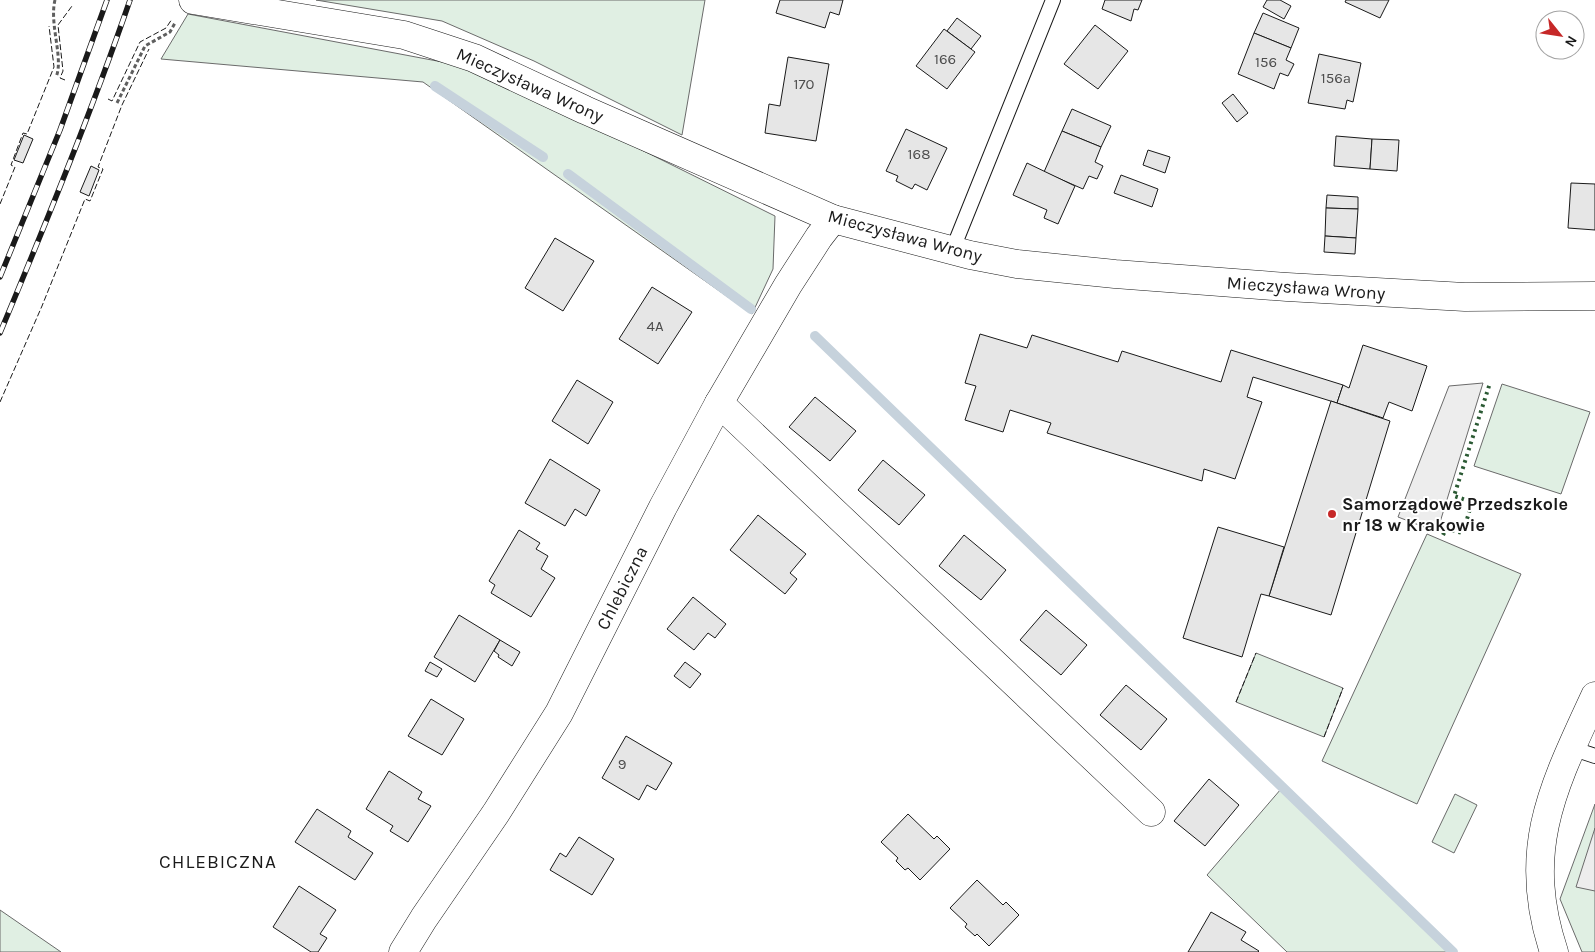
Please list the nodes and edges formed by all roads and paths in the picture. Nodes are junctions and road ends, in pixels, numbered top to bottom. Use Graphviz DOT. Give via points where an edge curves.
graph roads {
  1 [pos="55,0"];
  2 [pos="1053,0"];
  3 [pos="186,8"];
  4 [pos="56,77"];
  5 [pos="117,103"];
  6 [pos="833,219"];
  7 [pos="952,251"];
  8 [pos="1595,296"];
  9 [pos="719,403"];
  10 [pos="1595,696"];
  11 [pos="1583,752"];
  12 [pos="1151,812"];
  13 [pos="403,952"];
  14 [pos="1554,952"];
  1 -- 4 [label="path" via="54,29 59,69"];
  2 -- 7 [label="lane"];
  3 -- 5 [label="path" via="170,32 144,46"];
  3 -- 6 [label="street, Mieczysława Wrony" via="404,35 474,58"];
  6 -- 7 [label="street, Mieczysława Wrony"];
  6 -- 9 [label="street, Chlebiczna" via="788,285"];
  7 -- 8 [label="street, Mieczysława Wrony" via="1026,265 1296,288 1465,297"];
  9 -- 12 [label="street"];
  9 -- 13 [label="street, Chlebiczna" via="559,713"];
  10 -- 11 [label="street"];
  11 -- 14 [label="street" via="1558,777 1540,848 1540,890"];
}
